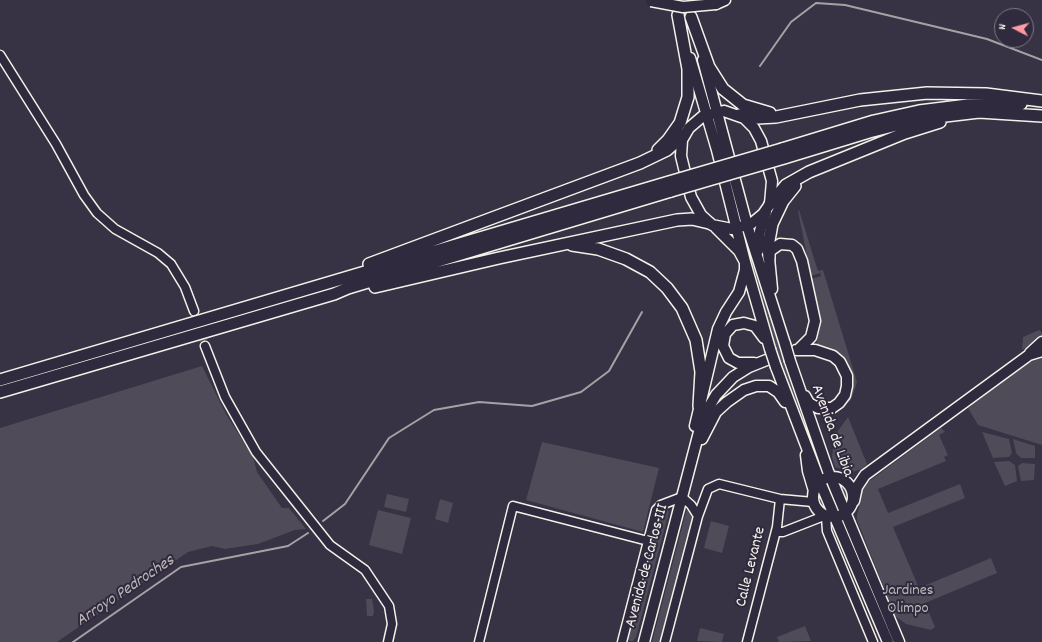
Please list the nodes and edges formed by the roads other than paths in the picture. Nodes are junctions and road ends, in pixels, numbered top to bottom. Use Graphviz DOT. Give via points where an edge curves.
graph roads {
  1 [pos="650,0"];
  2 [pos="673,0"];
  3 [pos="686,0"];
  4 [pos="720,2"];
  5 [pos="678,15"];
  6 [pos="691,17"];
  7 [pos="0,55"];
  8 [pos="695,75"];
  9 [pos="1042,101"];
  10 [pos="1042,106"];
  11 [pos="717,112"];
  12 [pos="1003,114"];
  13 [pos="706,115"];
  14 [pos="739,115"];
  15 [pos="785,116"];
  16 [pos="1042,116"];
  17 [pos="686,131"];
  18 [pos="783,153"];
  19 [pos="640,163"];
  20 [pos="809,172"];
  21 [pos="670,187"];
  22 [pos="768,207"];
  23 [pos="710,224"];
  24 [pos="747,225"];
  25 [pos="737,228"];
  26 [pos="564,245"];
  27 [pos="769,258"];
  28 [pos="745,262"];
  29 [pos="760,265"];
  30 [pos="322,284"];
  31 [pos="334,294"];
  32 [pos="774,309"];
  33 [pos="194,311"];
  34 [pos="1042,342"];
  35 [pos="205,346"];
  36 [pos="769,346"];
  37 [pos="1042,351"];
  38 [pos="1029,355"];
  39 [pos="768,363"];
  40 [pos="0,380"];
  41 [pos="798,386"];
  42 [pos="3,393"];
  43 [pos="699,406"];
  44 [pos="794,416"];
  45 [pos="804,441"];
  46 [pos="692,457"];
  47 [pos="864,475"];
  48 [pos="836,477"];
  49 [pos="686,481"];
  50 [pos="820,482"];
  51 [pos="814,491"];
  52 [pos="682,497"];
  53 [pos="780,499"];
  54 [pos="854,501"];
  55 [pos="813,502"];
  56 [pos="847,513"];
  57 [pos="698,516"];
  58 [pos="829,517"];
  59 [pos="776,532"];
  60 [pos="648,541"];
  61 [pos="388,642"];
  62 [pos="479,642"];
  63 [pos="622,642"];
  64 [pos="644,642"];
  65 [pos="665,642"];
  66 [pos="747,642"];
  67 [pos="873,642"];
  68 [pos="887,642"];
  69 [pos="899,642"];
  1 -- 4 [label="main road, bridge" via="683,7"];
  2 -- 5 [label="main road"];
  3 -- 6 [label="main road, Avenida de Libia"];
  5 -- 8 [label="main road"];
  5 -- 19 [label="highway" via="689,78 685,108 680,123 668,140 659,150"];
  6 -- 11 [label="main road, Avenida de Libia"];
  6 -- 15 [label="highway" via="708,67 723,89 746,107"];
  7 -- 33 [label="street" via="56,144 84,196 97,213 115,229 158,253 171,264 186,287"];
  8 -- 13 [label="main road, Avenida de Libia"];
  8 -- 17 [label="main road" via="697,106"];
  9 -- 15 [label="highway" via="986,94 927,93 860,100"];
  10 -- 18 [label="highway" via="991,104 924,110 874,121"];
  11 -- 13 [label="main road"];
  11 -- 14 [label="main road"];
  11 -- 24 [label="main road, Avenida de Libia"];
  12 -- 16 [label="highway"];
  12 -- 18 [label="highway" via="967,113 912,121"];
  12 -- 20 [label="highway" via="955,119 928,126"];
  13 -- 17 [label="main road"];
  13 -- 25 [label="main road, Avenida de Libia"];
  14 -- 15 [label="highway" via="761,118"];
  14 -- 22 [label="main road" via="751,124 761,141 772,181"];
  17 -- 19 [label="highway" via="667,150"];
  17 -- 23 [label="main road" via="681,156 691,197 696,209"];
  18 -- 21 [label="highway, bridge"];
  19 -- 30 [label="highway"];
  20 -- 22 [label="highway" via="786,185"];
  20 -- 27 [label="highway" via="790,191 776,212 770,234"];
  21 -- 30 [label="highway"];
  21 -- 31 [label="highway"];
  22 -- 24 [label="main road" via="755,221"];
  22 -- 29 [label="main road" via="758,239"];
  23 -- 25 [label="main road" via="722,228"];
  23 -- 26 [label="highway" via="692,219 677,220"];
  23 -- 28 [label="main road" via="730,240"];
  24 -- 25 [label="main road"];
  24 -- 29 [label="main road, Avenida de Libia"];
  25 -- 28 [label="main road, Avenida de Libia"];
  26 -- 31 [label="highway" via="349,293"];
  26 -- 43 [label="highway" via="598,249 622,257 650,272 667,288 682,308 696,340 701,372"];
  27 -- 32 [label="main road"];
  27 -- 41 [label="main road" via="774,246 786,243 797,249 815,321 811,337 796,350 815,350 833,356 844,369 848,381 842,400 836,406 824,409 809,403"];
  28 -- 36 [label="main road, Avenida de Libia"];
  28 -- 43 [label="main road" via="742,284 718,329"];
  29 -- 32 [label="main road, Avenida de Libia"];
  30 -- 40 [label="highway"];
  31 -- 42 [label="highway"];
  32 -- 41 [label="main road, Avenida de Libia, bridge"];
  34 -- 38 [label="main road"];
  35 -- 61 [label="street" via="224,397 247,438 325,539 365,570 389,606 392,624"];
  36 -- 39 [label="main road, Avenida de Libia, bridge"];
  36 -- 39 [label="main road" via="756,328 747,323 733,325 725,334 723,346 727,356 732,360 743,363"];
  37 -- 38 [label="main road"];
  38 -- 47 [label="main road"];
  39 -- 44 [label="main road, Avenida de Libia"];
  39 -- 46 [label="main road, Avenida de Carlos III" via="738,374 716,395 702,420"];
  41 -- 48 [label="main road, Avenida de Libia"];
  43 -- 49 [label="main road" via="684,468"];
  44 -- 45 [label="main road, Avenida de Libia"];
  44 -- 46 [label="main road" via="776,390 765,386 750,387 732,397 716,412 698,452"];
  45 -- 50 [label="main road, Avenida de Libia"];
  45 -- 51 [label="main road"];
  46 -- 49 [label="main road, Avenida de Carlos III"];
  47 -- 48 [label="main road"];
  47 -- 54 [label="main road" via="857,486"];
  48 -- 50 [label="main road"];
  48 -- 54 [label="main road" via="850,484"];
  48 -- 56 [label="main road, Avenida de Libia"];
  49 -- 52 [label="main road, Avenida de Carlos III"];
  50 -- 51 [label="main road"];
  50 -- 58 [label="main road, Avenida de Libia"];
  51 -- 55 [label="main road"];
  52 -- 57 [label="street, Avenida de Carlos III"];
  52 -- 60 [label="street, Avenida de Carlos III" via="661,505 656,510"];
  52 -- 64 [label="main road, Avenida de Carlos III"];
  53 -- 55 [label="street"];
  53 -- 57 [label="street" via="719,484 713,485 703,498"];
  53 -- 59 [label="street, Calle Levante"];
  54 -- 56 [label="main road"];
  55 -- 58 [label="main road" via="818,511"];
  56 -- 58 [label="main road"];
  56 -- 69 [label="main road, Avenida de Libia"];
  57 -- 65 [label="street"];
  58 -- 59 [label="street"];
  58 -- 67 [label="street, Avenida de Libia" via="827,531"];
  58 -- 68 [label="main road, Avenida de Libia"];
  59 -- 66 [label="street, Calle Levante"];
  60 -- 62 [label="street" via="513,506"];
  60 -- 63 [label="street, Avenida de Carlos III"];
}
